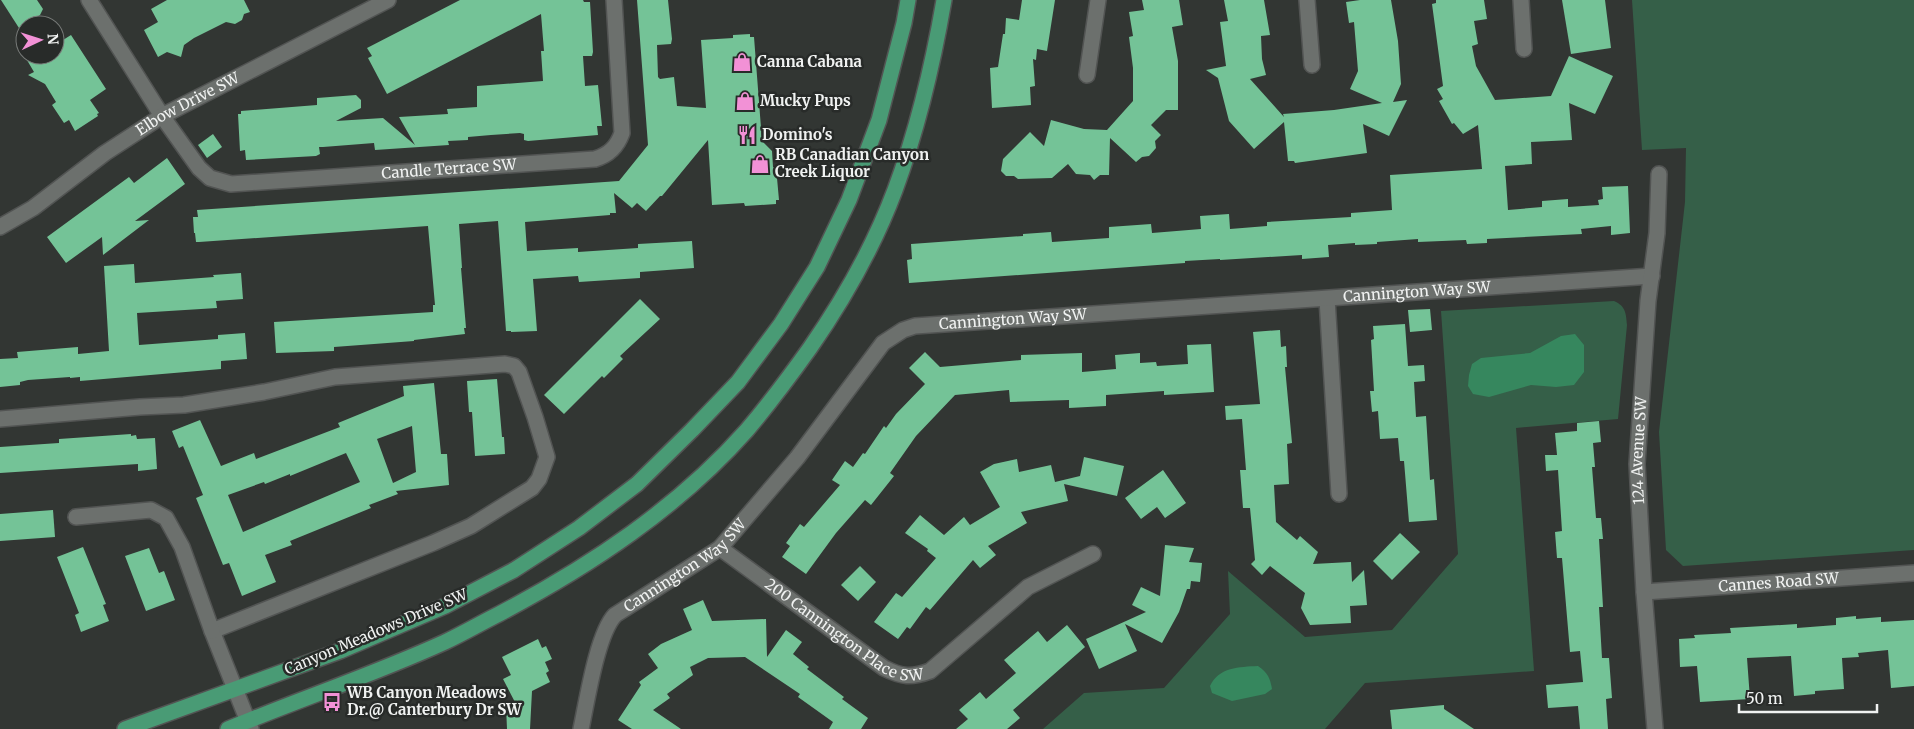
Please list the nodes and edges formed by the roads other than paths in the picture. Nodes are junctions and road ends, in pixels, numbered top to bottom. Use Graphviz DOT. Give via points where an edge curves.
graph roads {
  1 [pos="89,0"];
  2 [pos="388,0"];
  3 [pos="614,0"];
  4 [pos="908,0"];
  5 [pos="944,0"];
  6 [pos="1098,0"];
  7 [pos="1307,0"];
  8 [pos="1521,0"];
  9 [pos="1524,50"];
  10 [pos="1312,65"];
  11 [pos="1087,75"];
  12 [pos="162,116"];
  13 [pos="1659,174"];
  14 [pos="0,227"];
  15 [pos="1652,276"];
  16 [pos="1326,298"];
  17 [pos="0,419"];
  18 [pos="1339,494"];
  19 [pos="76,517"];
  20 [pos="720,548"];
  21 [pos="1093,554"];
  22 [pos="1914,573"];
  23 [pos="1644,592"];
  24 [pos="212,631"];
  25 [pos="235,689"];
  26 [pos="249,725"];
  27 [pos="125,729"];
  28 [pos="228,729"];
  29 [pos="581,729"];
  30 [pos="1655,729"];
  1 -- 12 [label="street, Candle Terrace SW"];
  2 -- 12 [label="street, Elbow Drive SW"];
  3 -- 12 [label="street, Candle Terrace SW" via="622,133 615,147 596,159 231,184 210,178 199,168"];
  4 -- 25 [label="main road, Canyon Meadows Drive SW" via="879,120 849,200 818,267 738,382 692,430 637,484 579,528 514,570 446,606 340,651"];
  5 -- 26 [label="main road" via="919,119 895,191 870,248 833,315 788,379 746,430 695,482 647,522 593,560 446,641"];
  6 -- 11 [label="street"];
  7 -- 10 [label="street"];
  8 -- 9 [label="street"];
  12 -- 14 [label="street, Elbow Drive SW" via="105,153 33,208"];
  13 -- 15 [label="street, 124 Avenue SW"];
  15 -- 16 [label="street, Cannington Way SW"];
  15 -- 23 [label="street, 124 Avenue SW" via="1637,464"];
  16 -- 18 [label="street"];
  16 -- 20 [label="street, Cannington Way SW" via="925,325 903,330 883,343 797,458"];
  17 -- 24 [label="street" via="184,405 335,377 505,364 514,366 519,372 546,456 532,488 471,526 433,543"];
  19 -- 24 [label="street" via="151,510 166,518 182,547"];
  20 -- 21 [label="street, 200 Cannington Place SW" via="884,668 903,676 930,671 1028,588"];
  20 -- 29 [label="street, Cannington Way SW" via="609,622 600,646"];
  22 -- 23 [label="street, Cannes Road SW"];
  23 -- 30 [label="street, 124 Avenue SW"];
  24 -- 25 [label="street"];
  25 -- 26 [label="street"];
  25 -- 27 [label="main road, Canyon Meadows Drive SW"];
  26 -- 28 [label="main road"];
}
